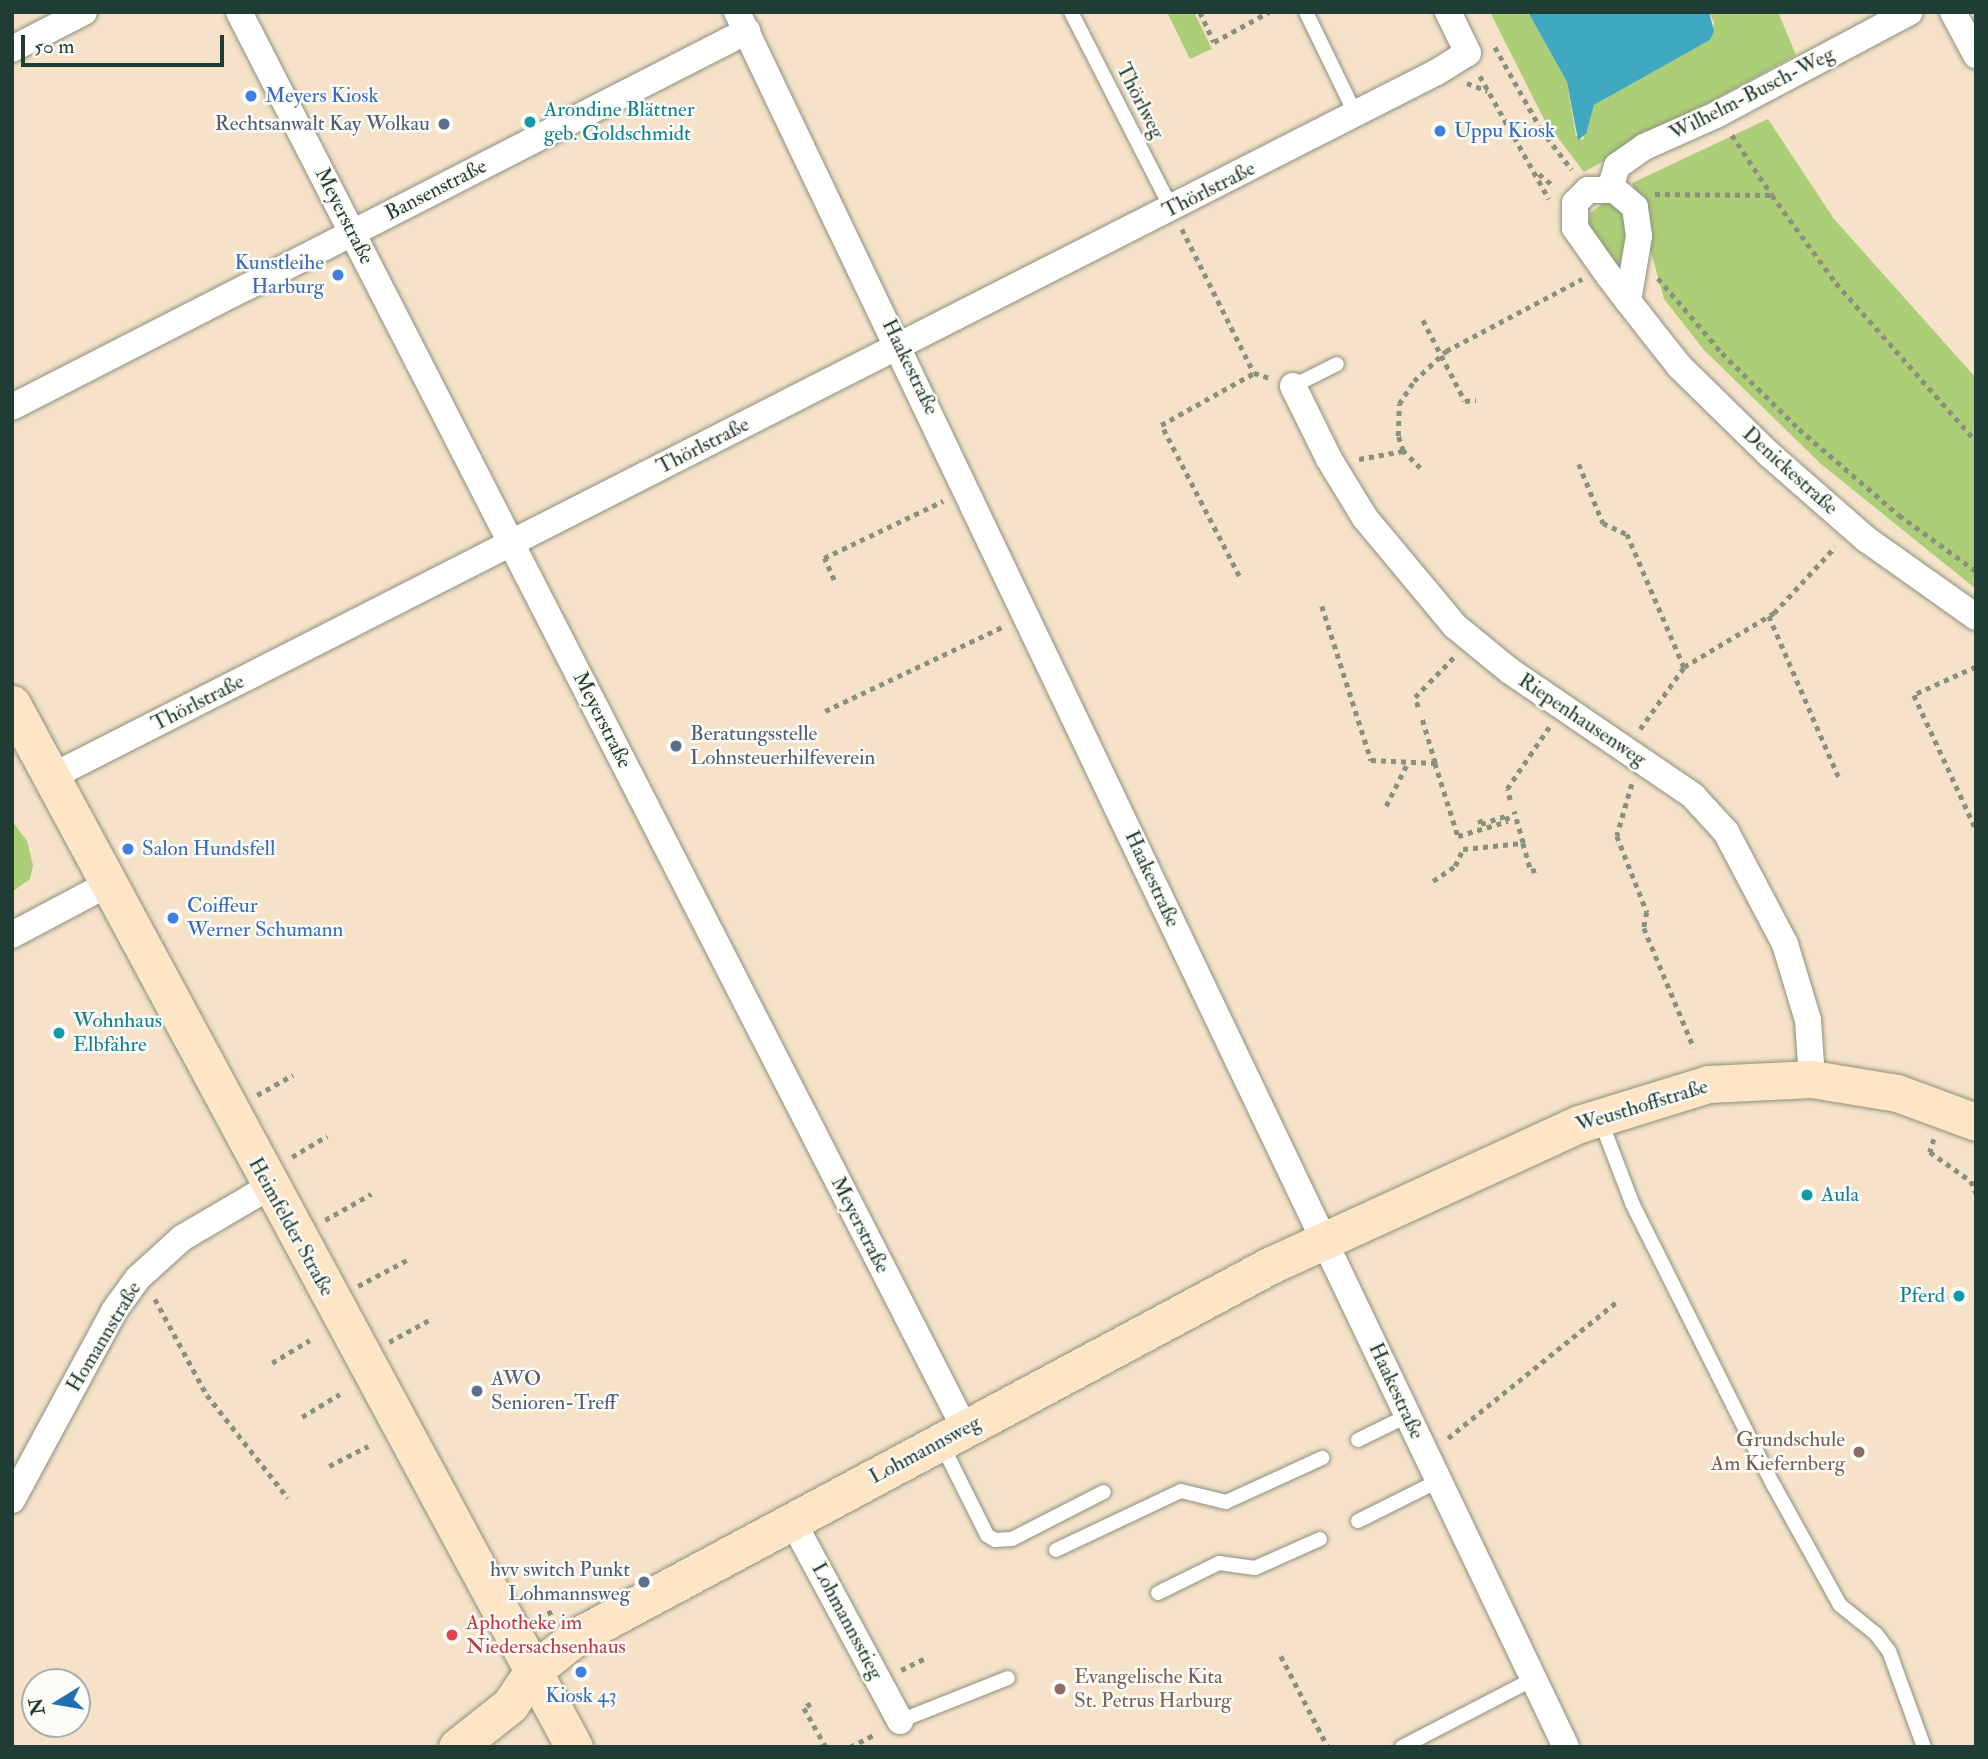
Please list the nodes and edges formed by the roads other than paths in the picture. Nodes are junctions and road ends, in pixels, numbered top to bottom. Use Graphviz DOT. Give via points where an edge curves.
graph roads {
  1 [pos="84,12"];
  2 [pos="239,12"];
  3 [pos="1071,12"];
  4 [pos="1306,12"];
  5 [pos="1448,12"];
  6 [pos="1910,12"];
  7 [pos="1953,12"];
  8 [pos="742,22"];
  9 [pos="12,49"];
  10 [pos="1976,55"];
  11 [pos="1356,115"];
  12 [pos="1611,180"];
  13 [pos="1172,209"];
  14 [pos="353,233"];
  15 [pos="1628,301"];
  16 [pos="900,346"];
  17 [pos="1337,364"];
  18 [pos="1293,386"];
  19 [pos="12,407"];
  20 [pos="512,544"];
  21 [pos="1976,617"];
  22 [pos="12,704"];
  23 [pos="51,777"];
  24 [pos="108,884"];
  25 [pos="12,935"];
  26 [pos="1812,1079"];
  27 [pos="1599,1117"];
  28 [pos="1976,1122"];
  29 [pos="279,1173"];
  30 [pos="1325,1240"];
  31 [pos="1407,1416"];
  32 [pos="953,1435"];
  33 [pos="1358,1440"];
  34 [pos="1322,1458"];
  35 [pos="1438,1481"];
  36 [pos="1104,1492"];
  37 [pos="12,1500"];
  38 [pos="1358,1521"];
  39 [pos="793,1522"];
  40 [pos="1320,1539"];
  41 [pos="1056,1550"];
  42 [pos="1158,1593"];
  43 [pos="532,1672"];
  44 [pos="1008,1678"];
  45 [pos="1533,1679"];
  46 [pos="900,1721"];
  47 [pos="457,1747"];
  48 [pos="574,1747"];
  49 [pos="1402,1747"];
  50 [pos="1566,1747"];
  51 [pos="1924,1747"];
  1 -- 9 [label="street"];
  2 -- 14 [label="street, Meyerstraße"];
  3 -- 13 [label="lane, Thörlweg"];
  4 -- 11 [label="lane"];
  5 -- 11 [label="street, Thörlstraße" via="1468,53"];
  6 -- 12 [label="street, Wilhelm-Busch-Weg" via="1718,114 1644,147"];
  7 -- 10 [label="street"];
  8 -- 14 [label="street, Bansenstraße"];
  8 -- 16 [label="street, Haakestraße"];
  11 -- 13 [label="street, Thörlstraße"];
  12 -- 15 [label="street" via="1631,201 1638,221"];
  12 -- 15 [label="street, Denickestraße" via="1583,193 1573,210 1575,229"];
  13 -- 16 [label="street, Thörlstraße"];
  14 -- 19 [label="street, Bansenstraße"];
  14 -- 20 [label="street, Meyerstraße"];
  15 -- 21 [label="street, Denickestraße" via="1680,367 1770,455 1866,539"];
  16 -- 20 [label="street, Thörlstraße"];
  16 -- 30 [label="street, Haakestraße"];
  17 -- 18 [label="lane"];
  18 -- 26 [label="street, Riepenhausenweg" via="1329,459 1365,517 1455,626 1510,671 1693,796 1726,832 1786,944 1808,1020"];
  20 -- 23 [label="street, Thörlstraße"];
  20 -- 32 [label="street, Meyerstraße"];
  22 -- 23 [label="street, Heimfelder Straße"];
  23 -- 24 [label="street, Heimfelder Straße"];
  24 -- 25 [label="street"];
  24 -- 29 [label="street, Heimfelder Straße"];
  26 -- 27 [label="street, Weusthoffstraße" via="1708,1084"];
  26 -- 28 [label="street, Weusthoffstraße" via="1897,1093"];
  27 -- 30 [label="street, Weusthoffstraße"];
  27 -- 51 [label="lane" via="1632,1203 1774,1486 1840,1605 1877,1634 1889,1651"];
  29 -- 37 [label="street, Homannstraße" via="182,1238 138,1278 114,1311"];
  29 -- 43 [label="street, Heimfelder Straße"];
  30 -- 31 [label="street, Haakestraße"];
  30 -- 32 [label="street, Lohmannsweg"];
  31 -- 33 [label="lane"];
  31 -- 35 [label="street, Haakestraße"];
  32 -- 36 [label="lane" via="987,1535 995,1540 1012,1539"];
  32 -- 39 [label="street, Lohmannsweg"];
  34 -- 41 [label="lane" via="1226,1503 1181,1491"];
  35 -- 38 [label="lane"];
  35 -- 45 [label="street, Haakestraße"];
  39 -- 43 [label="street, Lohmannsweg" via="576,1637"];
  39 -- 46 [label="street, Lohmannsstieg"];
  40 -- 42 [label="lane" via="1255,1568 1220,1563"];
  43 -- 47 [label="street, Lohmannsweg" via="510,1705"];
  43 -- 48 [label="street, Heimfelder Straße"];
  44 -- 46 [label="lane"];
  45 -- 49 [label="lane"];
  45 -- 50 [label="street, Haakestraße"];
}
